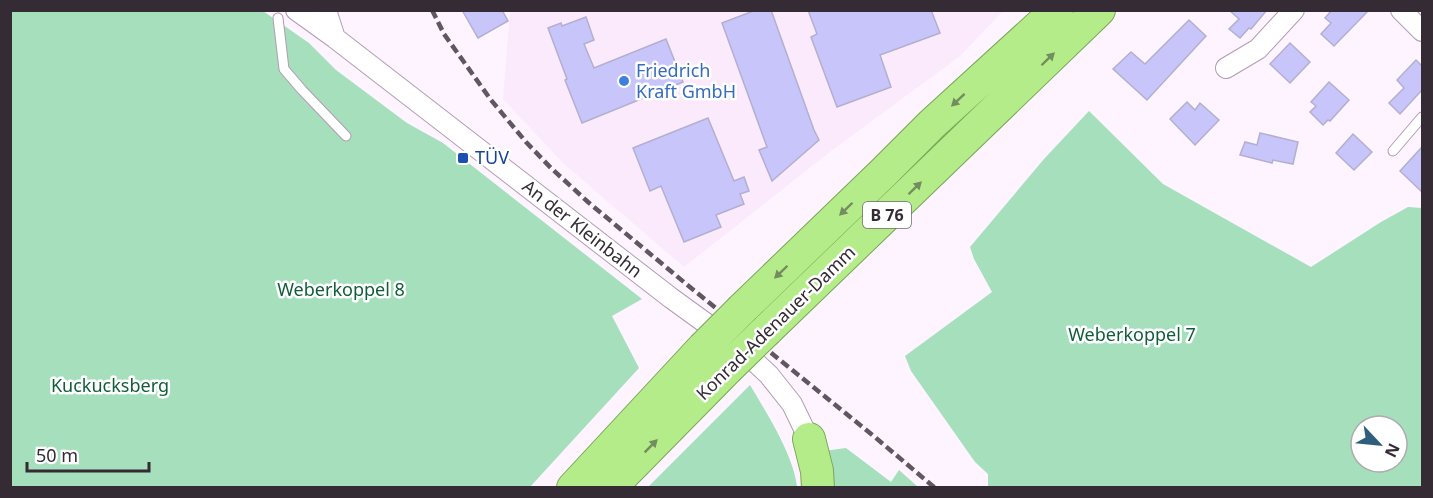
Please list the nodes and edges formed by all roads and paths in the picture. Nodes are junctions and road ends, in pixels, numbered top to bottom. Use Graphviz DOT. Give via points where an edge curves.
graph roads {
  1 [pos="326,10"];
  2 [pos="1057,10"];
  3 [pos="1099,10"];
  4 [pos="1294,10"];
  5 [pos="1401,10"];
  6 [pos="295,13"];
  7 [pos="1031,24"];
  8 [pos="1422,31"];
  9 [pos="335,38"];
  10 [pos="1226,68"];
  11 [pos="1422,117"];
  12 [pos="346,136"];
  13 [pos="1393,151"];
  14 [pos="809,439"];
  15 [pos="573,488"];
  16 [pos="610,488"];
  17 [pos="818,488"];
  1 -- 9 [label="street"];
  2 -- 7 [label="highway, Konrad-Adenauer-Damm / B 76"];
  16 -- 3 [label="highway, Konrad-Adenauer-Damm / B 76, one-way, bridge" via="727,369"];
  4 -- 10 [label="street" via="1258,49"];
  5 -- 8 [label="street"];
  6 -- 9 [label="street, An der Kleinbahn"];
  6 -- 12 [label="lane" via="284,69"];
  7 -- 15 [label="highway, Konrad-Adenauer-Damm / B 76, one-way, bridge" via="703,348"];
  9 -- 14 [label="street, An der Kleinbahn" via="740,348 792,404"];
  11 -- 13 [label="lane"];
  14 -- 17 [label="highway"];
}
